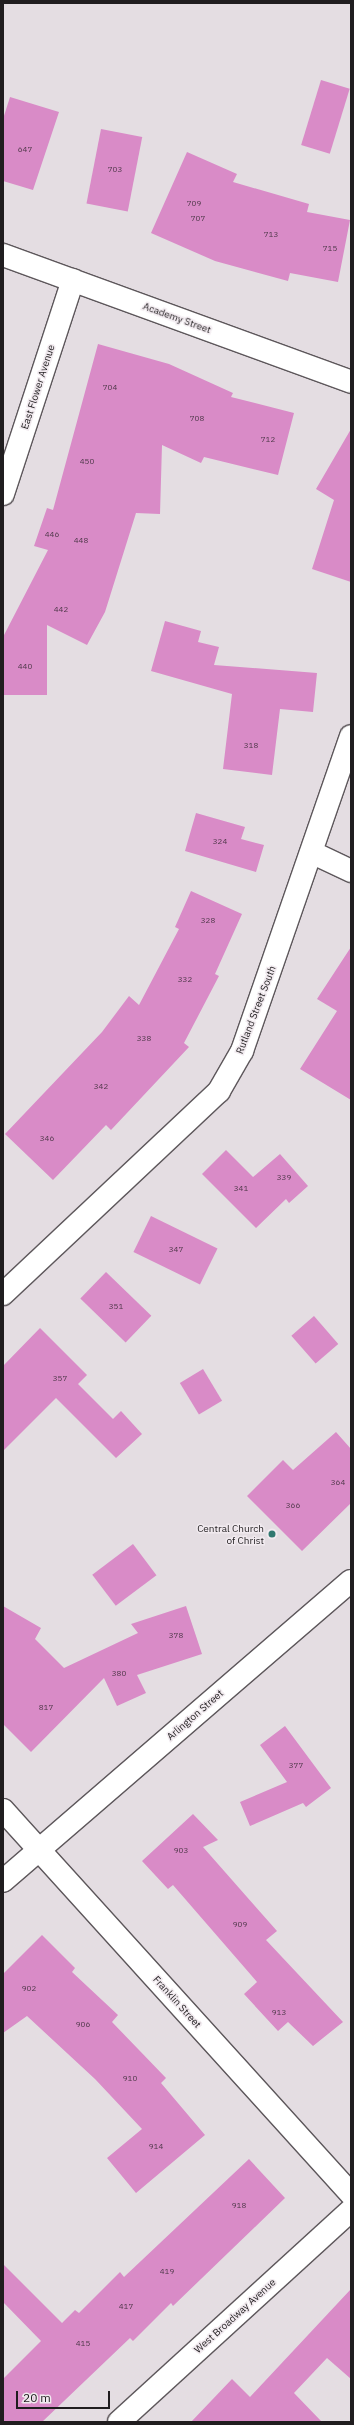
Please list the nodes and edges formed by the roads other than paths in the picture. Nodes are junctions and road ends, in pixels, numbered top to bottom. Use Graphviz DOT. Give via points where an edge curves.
graph roads {
  1 [pos="3,255"];
  2 [pos="73,280"];
  3 [pos="351,382"];
  4 [pos="3,494"];
  5 [pos="351,736"];
  6 [pos="313,853"];
  7 [pos="351,871"];
  8 [pos="3,1294"];
  9 [pos="351,1581"];
  10 [pos="3,1810"];
  11 [pos="39,1849"];
  12 [pos="3,1880"];
  13 [pos="351,2194"];
  14 [pos="351,2210"];
  15 [pos="119,2422"];
  1 -- 2 [label="street, Academy Street"];
  2 -- 3 [label="street, Academy Street"];
  2 -- 4 [label="street, East Flower Avenue"];
  5 -- 6 [label="street, Rutland Street South"];
  6 -- 7 [label="street"];
  6 -- 8 [label="street, Rutland Street South" via="242,1051 218,1091"];
  9 -- 11 [label="street, Arlington Street"];
  10 -- 11 [label="street, Franklin Street"];
  11 -- 12 [label="street, Arlington Street"];
  11 -- 13 [label="street, Franklin Street"];
  14 -- 15 [label="street, West Broadway Avenue"];
}
